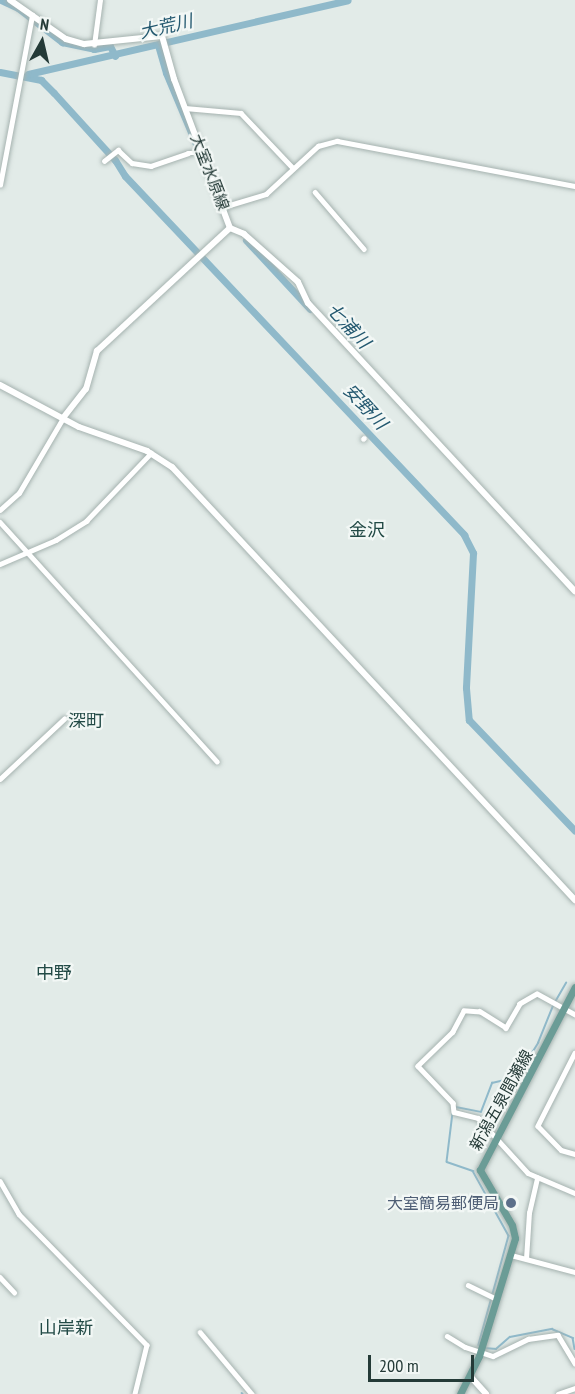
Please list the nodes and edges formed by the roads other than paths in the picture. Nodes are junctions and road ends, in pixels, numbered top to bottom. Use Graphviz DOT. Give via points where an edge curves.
graph roads {
  1 [pos="9,0"];
  2 [pos="100,0"];
  3 [pos="31,17"];
  4 [pos="94,45"];
  5 [pos="185,108"];
  6 [pos="203,153"];
  7 [pos="105,160"];
  8 [pos="292,167"];
  9 [pos="0,185"];
  10 [pos="575,186"];
  11 [pos="315,192"];
  12 [pos="223,207"];
  13 [pos="230,228"];
  14 [pos="364,249"];
  15 [pos="0,384"];
  16 [pos="63,418"];
  17 [pos="152,453"];
  18 [pos="0,510"];
  19 [pos="0,522"];
  20 [pos="25,552"];
  21 [pos="0,564"];
  22 [pos="575,591"];
  23 [pos="64,719"];
  24 [pos="217,761"];
  25 [pos="0,779"];
  26 [pos="575,900"];
  27 [pos="575,987"];
  28 [pos="563,1008"];
  29 [pos="575,1015"];
  30 [pos="575,1053"];
  31 [pos="496,1137"];
  32 [pos="575,1154"];
  33 [pos="537,1178"];
  34 [pos="0,1181"];
  35 [pos="575,1193"];
  36 [pos="511,1255"];
  37 [pos="526,1259"];
  38 [pos="575,1272"];
  39 [pos="0,1277"];
  40 [pos="468,1285"];
  41 [pos="14,1292"];
  42 [pos="497,1299"];
  43 [pos="200,1332"];
  44 [pos="447,1336"];
  45 [pos="480,1353"];
  46 [pos="575,1363"];
  47 [pos="470,1376"];
  48 [pos="575,1388"];
  49 [pos="135,1394"];
  50 [pos="252,1394"];
  51 [pos="460,1394"];
  52 [pos="486,1394"];
  53 [pos="558,1394"];
  1 -- 3 [label="street, 大室水原線"];
  2 -- 4 [label="street"];
  3 -- 4 [label="street, 大室水原線" via="66,39"];
  3 -- 9 [label="street"];
  4 -- 5 [label="street, 大室水原線" via="163,38"];
  5 -- 6 [label="street, 大室水原線"];
  5 -- 8 [label="street" via="239,112"];
  6 -- 7 [label="street" via="188,153 151,166 132,163 116,152"];
  6 -- 12 [label="street, 大室水原線"];
  8 -- 10 [label="street" via="318,146 337,141"];
  8 -- 12 [label="street" via="266,194"];
  11 -- 14 [label="street"];
  12 -- 13 [label="street, 大室水原線"];
  13 -- 16 [label="street" via="97,351 86,389"];
  13 -- 22 [label="street, 大室水原線" via="244,234 298,282 308,303"];
  15 -- 16 [label="street"];
  16 -- 17 [label="street"];
  16 -- 18 [label="street" via="19,493"];
  17 -- 20 [label="street" via="86,521"];
  17 -- 26 [label="street" via="172,467"];
  19 -- 20 [label="street"];
  20 -- 21 [label="street"];
  20 -- 24 [label="street"];
  23 -- 25 [label="street"];
  27 -- 28 [label="main road, 新潟五泉間瀬線"];
  28 -- 29 [label="street"];
  28 -- 31 [label="main road, 新潟五泉間瀬線"];
  28 -- 31 [label="street" via="534,994 520,1004 506,1028 480,1012 464,1011 453,1032 418,1066 453,1103 454,1112 473,1115"];
  30 -- 32 [label="street" via="538,1126 561,1150"];
  31 -- 33 [label="street"];
  31 -- 36 [label="main road, 新潟五泉間瀬線" via="480,1170 512,1225 515,1234"];
  33 -- 35 [label="street"];
  33 -- 37 [label="street" via="529,1213"];
  34 -- 49 [label="street" via="13,1207 147,1345"];
  36 -- 37 [label="street"];
  36 -- 42 [label="main road, 新潟五泉間瀬線"];
  37 -- 38 [label="street"];
  39 -- 41 [label="street"];
  40 -- 42 [label="street"];
  42 -- 45 [label="main road, 新潟五泉間瀬線"];
  43 -- 50 [label="street"];
  44 -- 45 [label="street"];
  45 -- 46 [label="street" via="496,1356 520,1342 548,1334 561,1338"];
  45 -- 47 [label="main road, 新潟五泉間瀬線"];
  47 -- 51 [label="main road, 新潟五泉間瀬線"];
  47 -- 52 [label="street"];
  48 -- 53 [label="street"];
}
